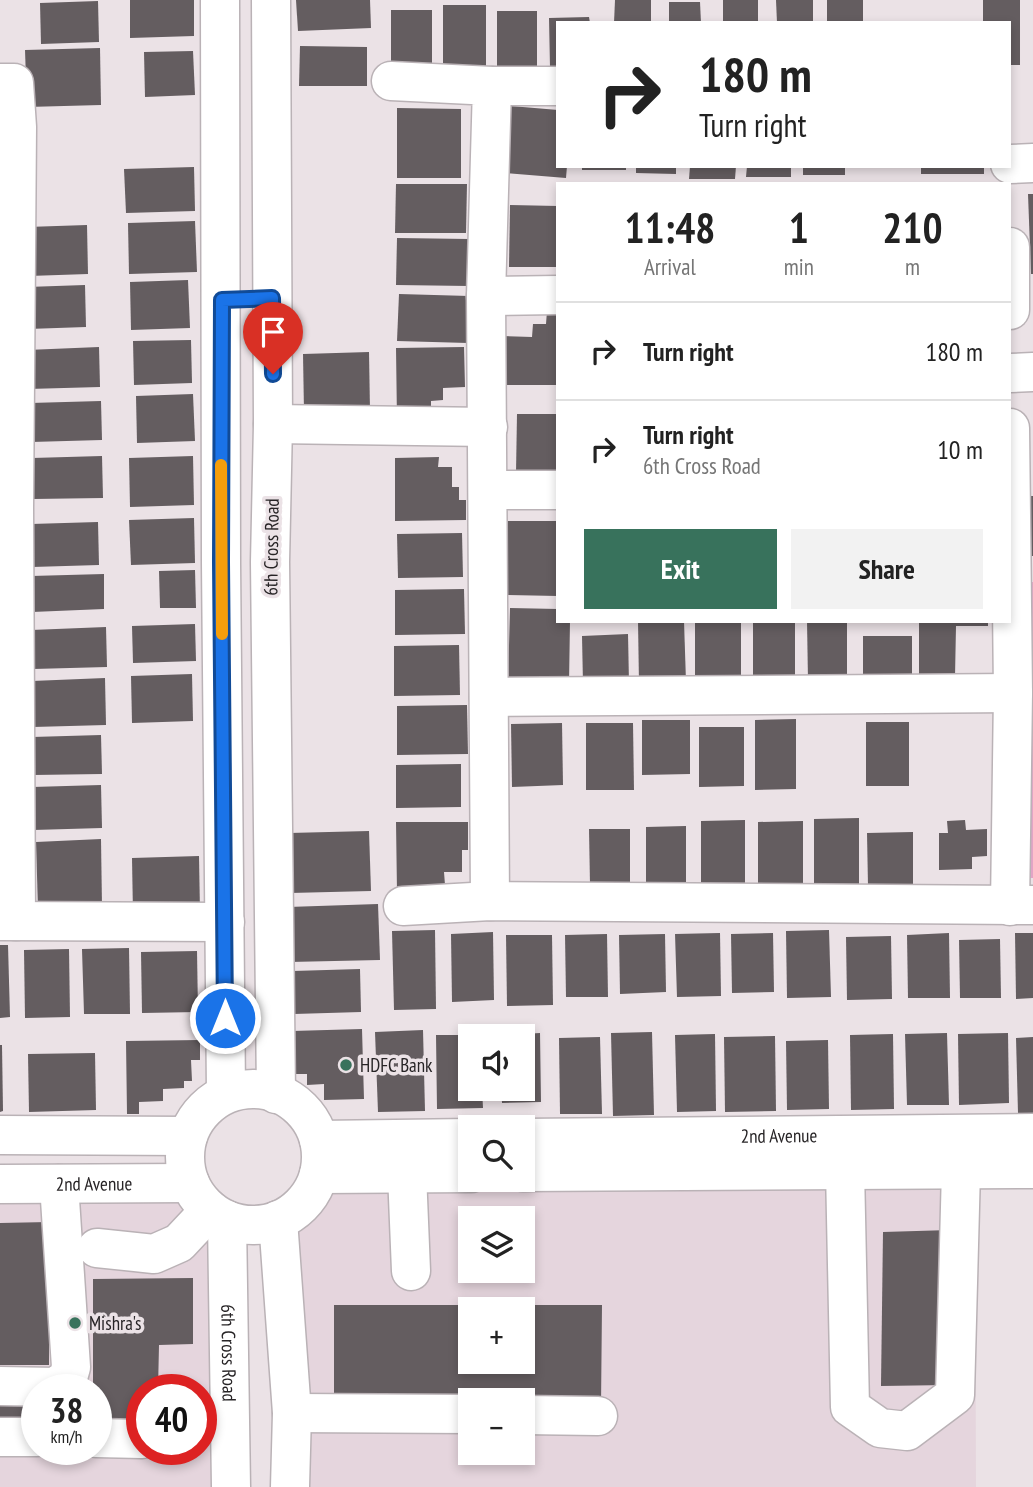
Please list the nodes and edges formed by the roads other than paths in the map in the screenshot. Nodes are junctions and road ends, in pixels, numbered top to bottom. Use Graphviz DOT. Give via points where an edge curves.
graph roads {
  1 [pos="220,6"];
  2 [pos="271,6"];
  3 [pos="391,81"];
  4 [pos="0,83"];
  5 [pos="492,86"];
  6 [pos="556,86"];
  7 [pos="1033,163"];
  8 [pos="1011,165"];
  9 [pos="8,294"];
  10 [pos="556,295"];
  11 [pos="486,296"];
  12 [pos="272,298"];
  13 [pos="222,300"];
  14 [pos="1033,372"];
  15 [pos="1011,373"];
  16 [pos="273,424"];
  17 [pos="488,427"];
  18 [pos="1011,485"];
  19 [pos="488,490"];
  20 [pos="556,490"];
  21 [pos="7,507"];
  22 [pos="221,562"];
  23 [pos="270,562"];
  24 [pos="1023,575"];
  25 [pos="1013,693"];
  26 [pos="489,697"];
  27 [pos="8,709"];
  28 [pos="490,901"];
  29 [pos="1022,905"];
  30 [pos="403,906"];
  31 [pos="8,921"];
  32 [pos="225,922"];
  33 [pos="226,1093"];
  34 [pos="276,1094"];
  35 [pos="1033,1133"];
  36 [pos="0,1135"];
  37 [pos="188,1136"];
  38 [pos="535,1138"];
  39 [pos="458,1140"];
  40 [pos="319,1157"];
  41 [pos="845,1169"];
  42 [pos="1033,1169"];
  43 [pos="961,1170"];
  44 [pos="458,1172"];
  45 [pos="535,1172"];
  46 [pos="407,1173"];
  47 [pos="0,1184"];
  48 [pos="59,1184"];
  49 [pos="209,1205"];
  50 [pos="278,1220"];
  51 [pos="97,1248"];
  52 [pos="411,1270"];
  53 [pos="214,1374"];
  54 [pos="0,1385"];
  55 [pos="292,1413"];
  56 [pos="458,1414"];
  57 [pos="535,1415"];
  58 [pos="598,1416"];
  59 [pos="0,1437"];
  60 [pos="21,1437"];
  61 [pos="217,1443"];
  62 [pos="231,1487"];
  63 [pos="290,1487"];
  1 -- 2 [label="street"];
  1 -- 13 [label="street"];
  2 -- 12 [label="street, 6th Cross Road"];
  3 -- 5 [label="street"];
  4 -- 9 [label="street" via="13,83 16,116"];
  5 -- 6 [label="street"];
  5 -- 11 [label="street"];
  7 -- 8 [label="street"];
  9 -- 21 [label="street"];
  10 -- 11 [label="street"];
  11 -- 17 [label="street"];
  12 -- 13 [label="street"];
  12 -- 16 [label="street, 6th Cross Road"];
  13 -- 22 [label="street"];
  14 -- 15 [label="street"];
  16 -- 17 [label="street"];
  16 -- 23 [label="street, 6th Cross Road"];
  17 -- 19 [label="street"];
  18 -- 24 [label="street"];
  19 -- 20 [label="street"];
  19 -- 26 [label="street"];
  21 -- 27 [label="street"];
  22 -- 23 [label="street"];
  22 -- 32 [label="street"];
  23 -- 34 [label="street, 6th Cross Road"];
  24 -- 25 [label="street"];
  25 -- 26 [label="street"];
  25 -- 29 [label="street"];
  26 -- 28 [label="street"];
  27 -- 31 [label="street"];
  28 -- 29 [label="street"];
  28 -- 30 [label="street"];
  31 -- 32 [label="street"];
  32 -- 33 [label="street"];
  33 -- 34 [label="street" via="264,1089"];
  33 -- 37 [label="street" via="200,1114"];
  34 -- 40 [label="street" via="306,1114"];
  35 -- 38 [label="street, 2nd Avenue"];
  36 -- 37 [label="street"];
  37 -- 49 [label="street" via="184,1155"];
  39 -- 40 [label="street"];
  40 -- 46 [label="street"];
  40 -- 50 [label="street" via="307,1199 290,1216"];
  41 -- 43 [label="street, 2nd Avenue"];
  41 -- 43 [label="street" via="850,1407 880,1428 907,1431 955,1395"];
  41 -- 45 [label="street, 2nd Avenue"];
  42 -- 43 [label="street, 2nd Avenue"];
  44 -- 46 [label="street"];
  46 -- 52 [label="street"];
  47 -- 48 [label="street, 2nd Avenue"];
  48 -- 49 [label="street, 2nd Avenue"];
  48 -- 54 [label="street" via="71,1367 68,1378 55,1387"];
  49 -- 50 [label="street" via="239,1225"];
  49 -- 51 [label="street" via="179,1243 154,1254"];
  49 -- 53 [label="street, 6th Cross Road"];
  50 -- 55 [label="street"];
  55 -- 56 [label="street"];
  55 -- 63 [label="street"];
  57 -- 58 [label="street"];
  59 -- 60 [label="street"];
  61 -- 62 [label="street, 6th Cross Road"];
}
